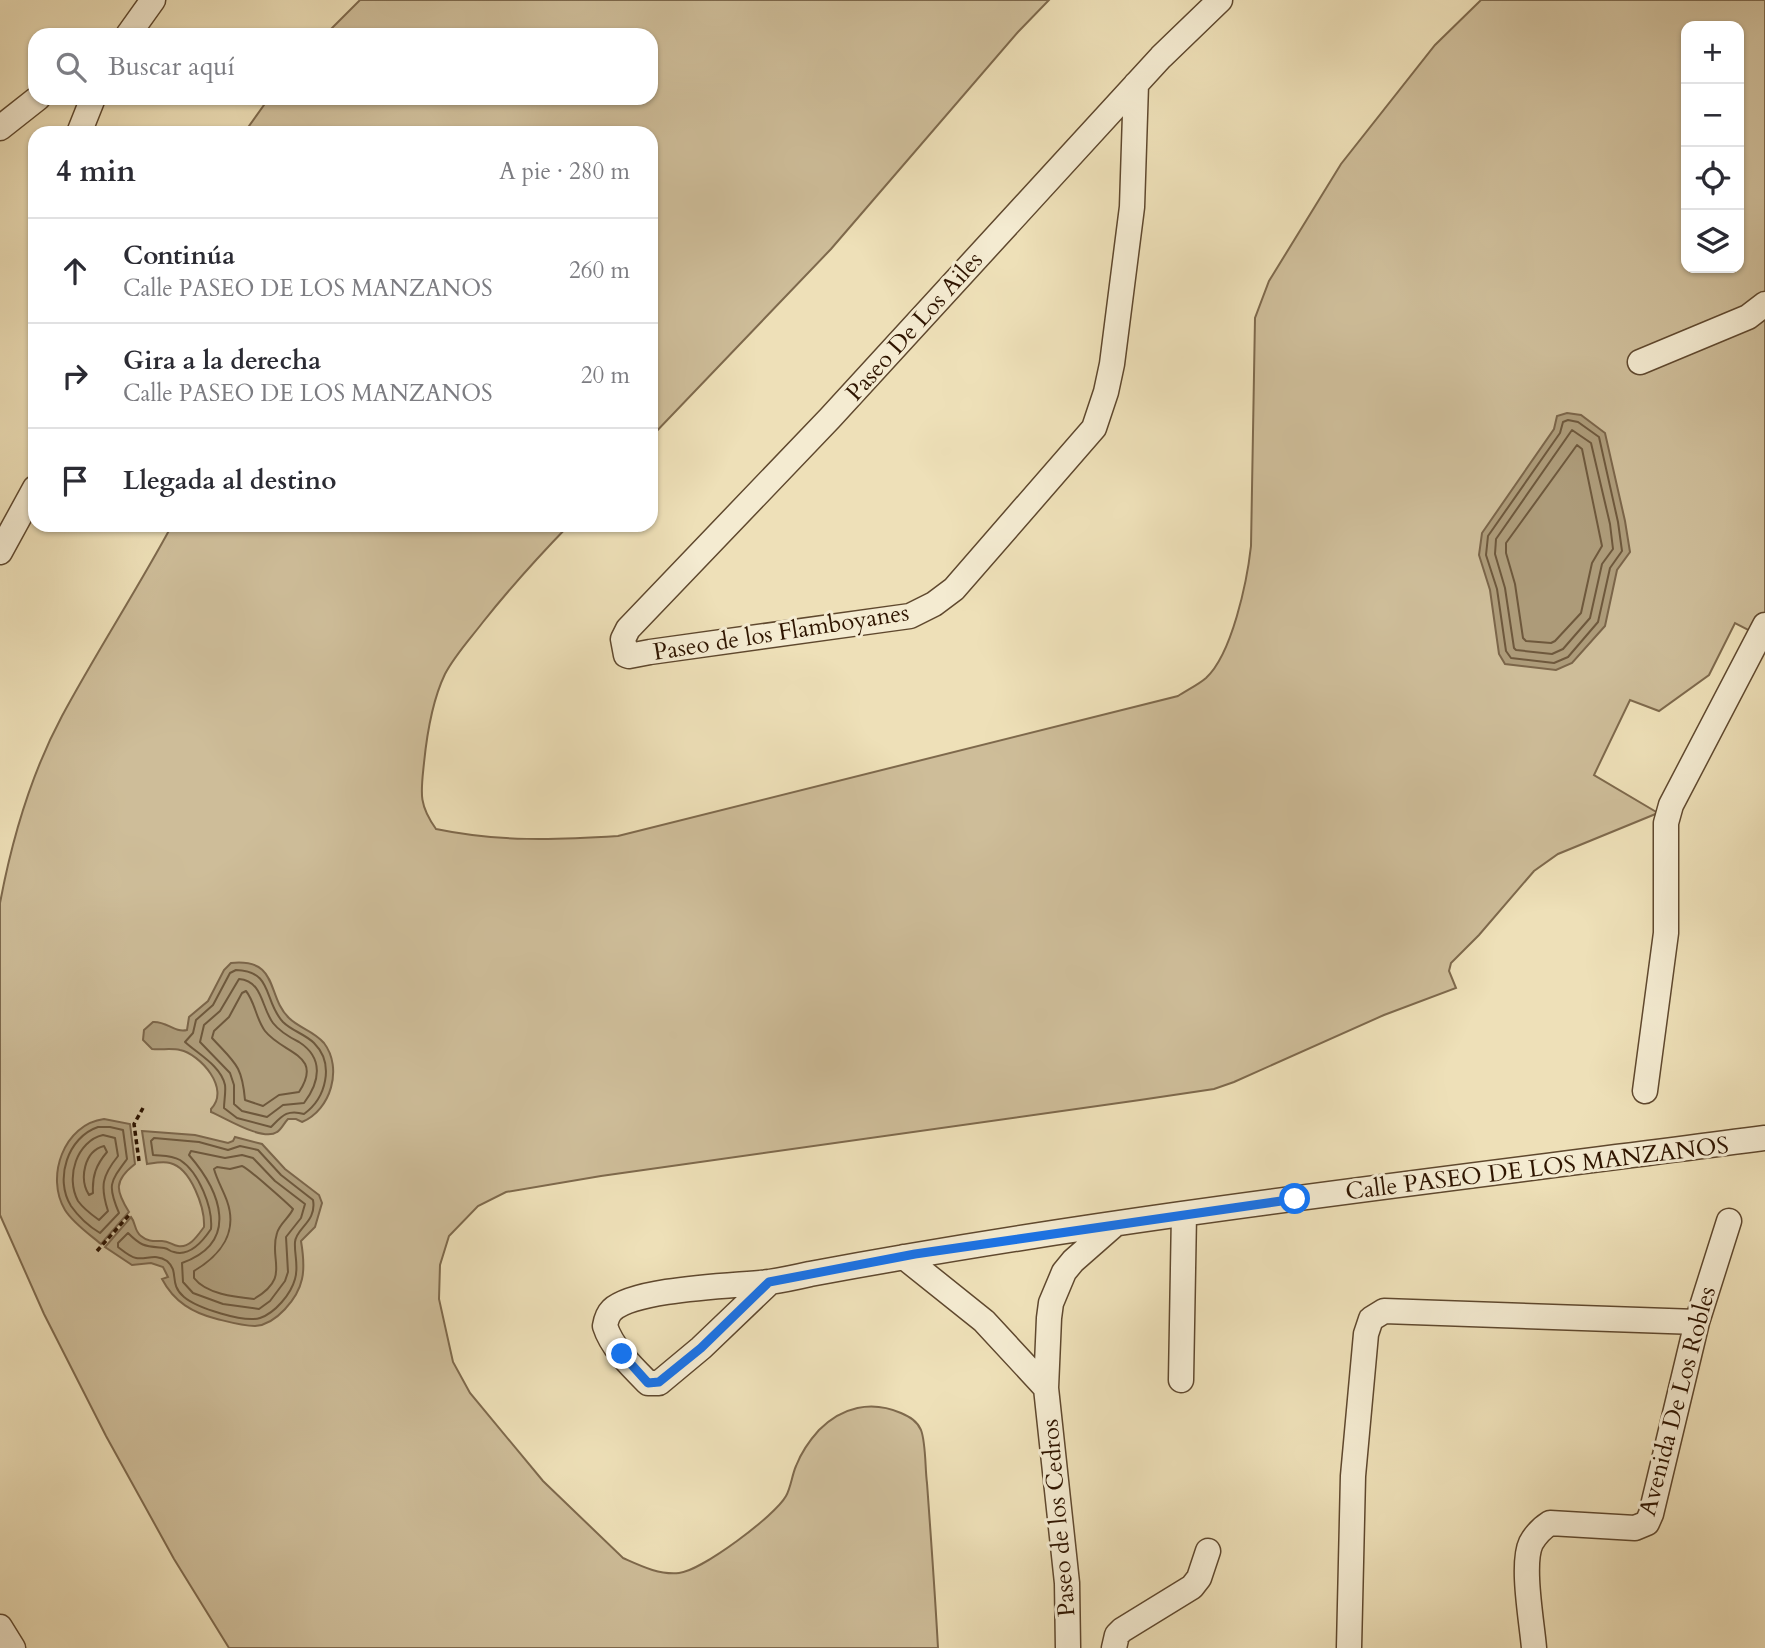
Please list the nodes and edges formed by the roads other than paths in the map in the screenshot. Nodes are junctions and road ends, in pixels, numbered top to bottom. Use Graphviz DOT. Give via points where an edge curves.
graph roads {
  1 [pos="153,0"];
  2 [pos="1220,0"];
  3 [pos="133,28"];
  4 [pos="1136,84"];
  5 [pos="29,105"];
  6 [pos="90,105"];
  7 [pos="82,126"];
  8 [pos="0,128"];
  9 [pos="1765,304"];
  10 [pos="1640,362"];
  11 [pos="28,501"];
  12 [pos="0,552"];
  13 [pos="1765,625"];
  14 [pos="629,656"];
  15 [pos="1645,1091"];
  16 [pos="1765,1138"];
  17 [pos="1184,1214"];
  18 [pos="1729,1221"];
  19 [pos="1114,1225"];
  20 [pos="904,1257"];
  21 [pos="769,1282"];
  22 [pos="1697,1322"];
  23 [pos="1181,1380"];
  24 [pos="1046,1388"];
  25 [pos="1208,1551"];
  26 [pos="0,1627"];
  27 [pos="13,1648"];
  28 [pos="1068,1648"];
  29 [pos="1114,1648"];
  30 [pos="1349,1648"];
  31 [pos="1534,1648"];
  1 -- 3 [label="street"];
  2 -- 4 [label="street, Paseo De Los Ailes"];
  4 -- 14 [label="street, Paseo De Los Ailes" via="830,418 628,629 623,648"];
  4 -- 14 [label="street, Paseo de los Flamboyanes" via="1132,207 1112,364 1102,406 1094,428 954,589 910,616"];
  5 -- 8 [label="street"];
  6 -- 7 [label="street"];
  9 -- 10 [label="street" via="1748,317"];
  11 -- 12 [label="street"];
  13 -- 15 [label="street" via="1666,822 1666,933"];
  16 -- 17 [label="street, Calle PASEO DE LOS MANZANOS"];
  17 -- 19 [label="street, Calle PASEO DE LOS MANZANOS"];
  17 -- 23 [label="street"];
  18 -- 22 [label="street, Avenida De Los Robles"];
  19 -- 20 [label="street, Calle PASEO DE LOS MANZANOS"];
  19 -- 24 [label="street, Paseo de los Cedros" via="1073,1261 1057,1287 1049,1318"];
  20 -- 21 [label="street, Calle PASEO DE LOS MANZANOS"];
  20 -- 24 [label="street, Paseo de los Cedros" via="985,1321"];
  21 -- 21 [label="street, Calle PASEO DE LOS MANZANOS" via="653,1295 610,1311 605,1326 633,1368 648,1383 659,1382"];
  22 -- 30 [label="street" via="1384,1311 1371,1320 1353,1476"];
  22 -- 31 [label="street, Avenida De Los Robles" via="1647,1523 1635,1528 1550,1523 1530,1545 1526,1560"];
  24 -- 28 [label="street, Paseo de los Cedros" via="1067,1583"];
  25 -- 29 [label="street" via="1192,1587 1122,1630"];
  26 -- 27 [label="street"];
}
